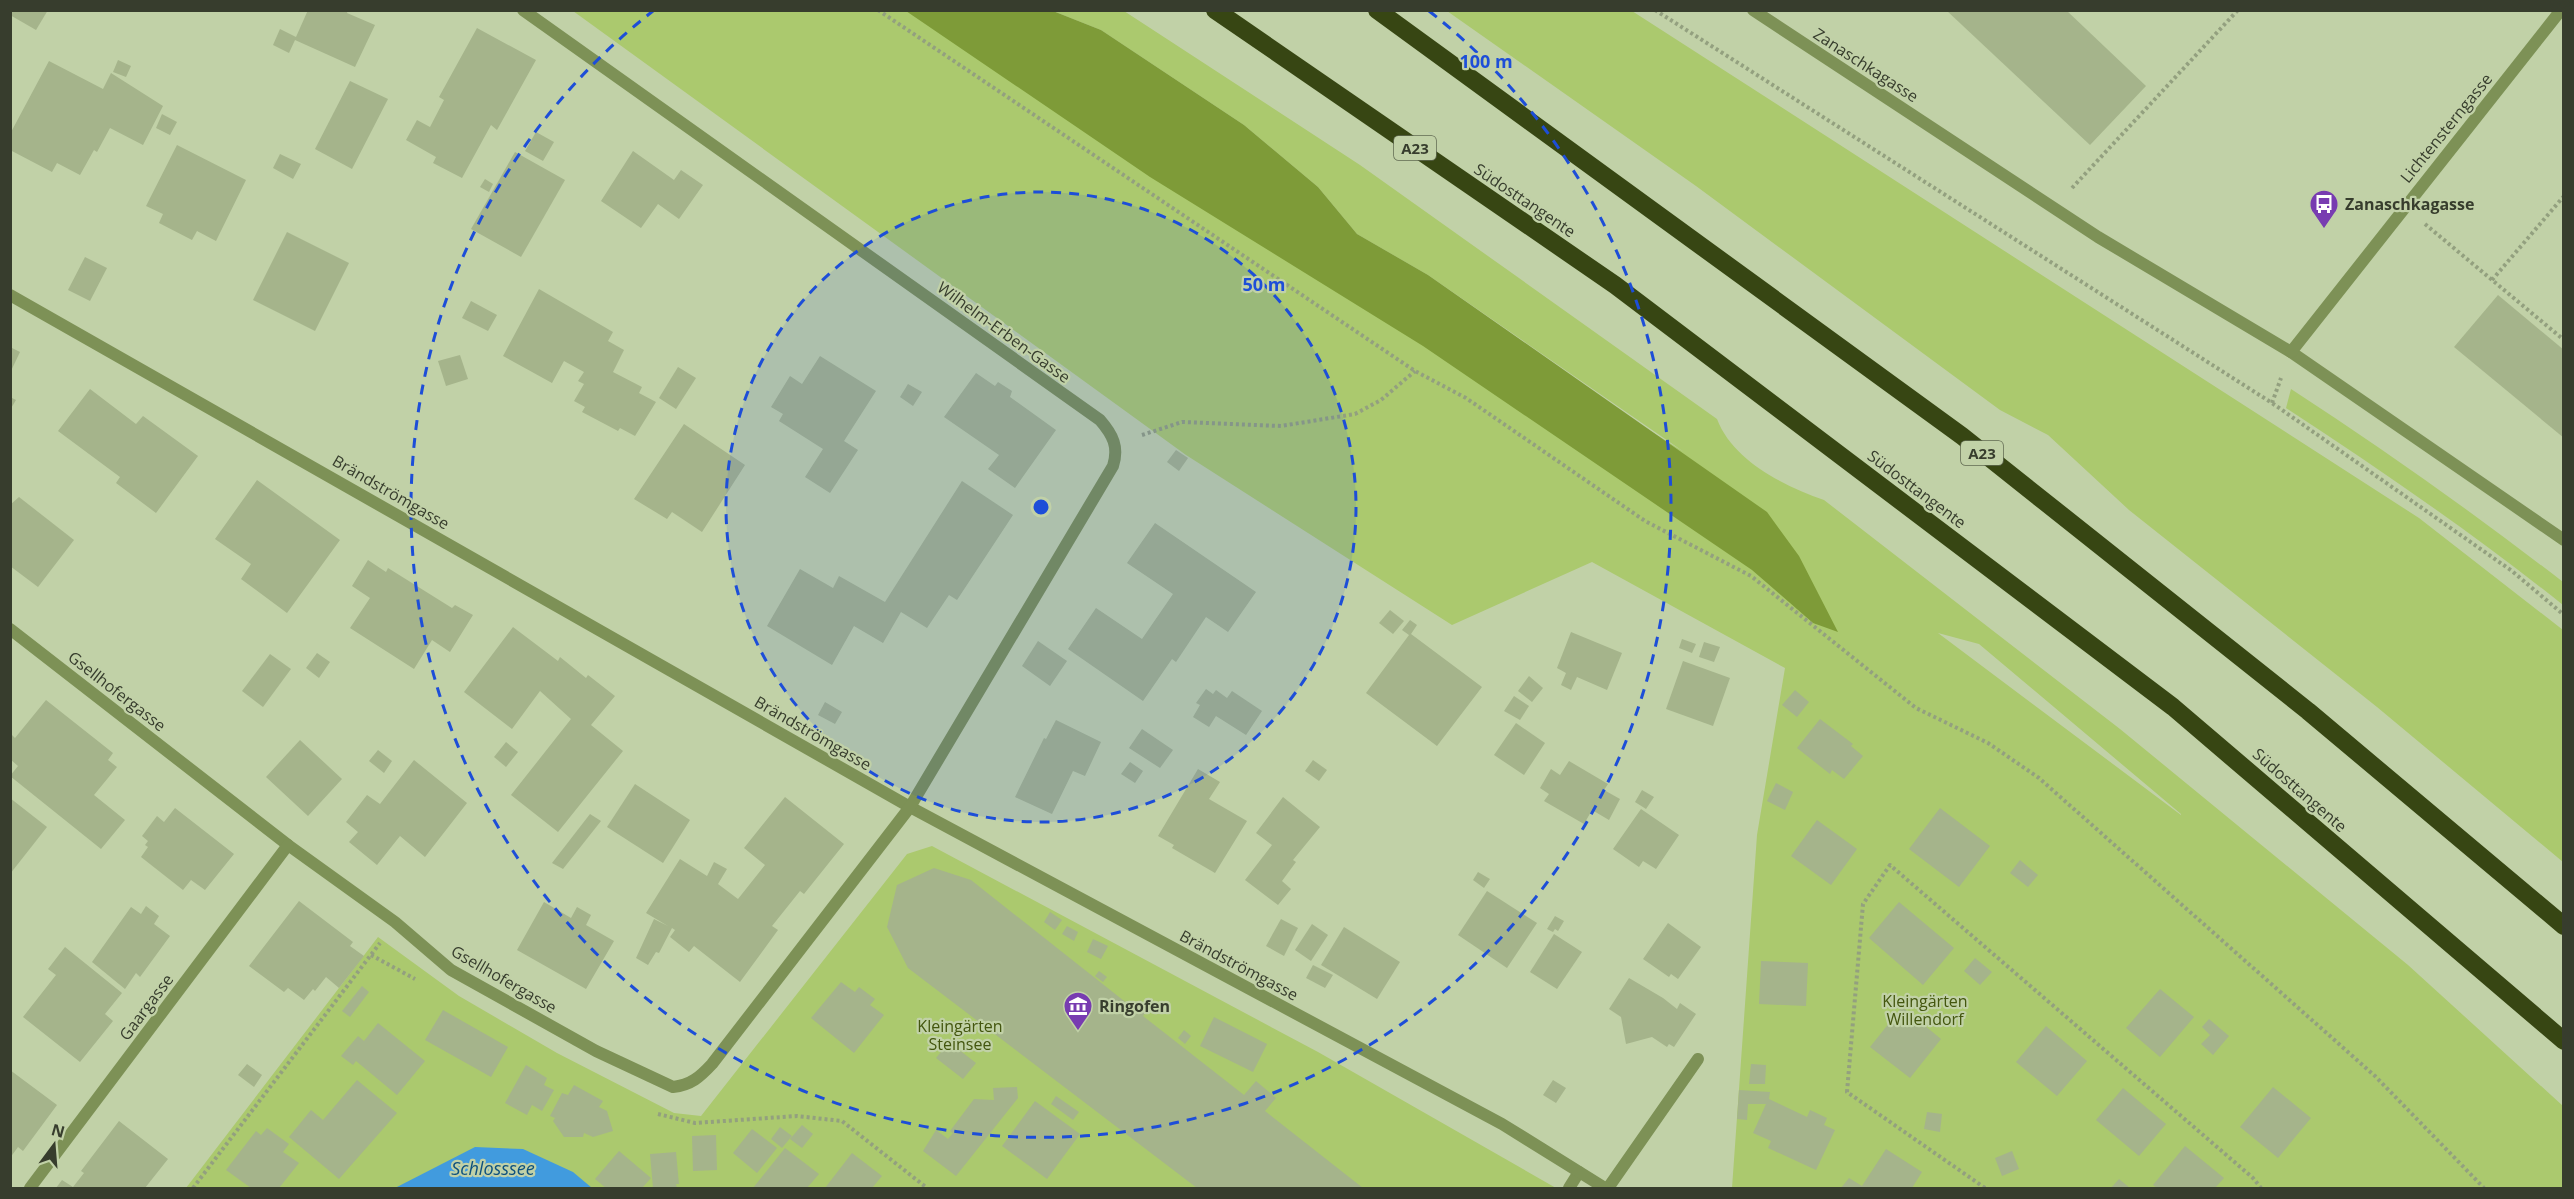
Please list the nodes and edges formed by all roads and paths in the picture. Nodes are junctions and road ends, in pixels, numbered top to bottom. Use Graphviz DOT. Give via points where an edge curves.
graph roads {
  1 [pos="523,10"];
  2 [pos="878,10"];
  3 [pos="1215,10"];
  4 [pos="1377,10"];
  5 [pos="1655,10"];
  6 [pos="1753,10"];
  7 [pos="2238,10"];
  8 [pos="2561,10"];
  9 [pos="2564,196"];
  10 [pos="2404,206"];
  11 [pos="2054,208"];
  12 [pos="2492,280"];
  13 [pos="10,295"];
  14 [pos="2564,340"];
  15 [pos="2291,352"];
  16 [pos="1415,371"];
  17 [pos="1115,443"];
  18 [pos="2564,540"];
  19 [pos="2564,615"];
  20 [pos="10,628"];
  21 [pos="910,807"];
  22 [pos="288,845"];
  23 [pos="395,922"];
  24 [pos="2564,926"];
  25 [pos="2564,1041"];
  26 [pos="1698,1059"];
  27 [pos="1579,1172"];
  28 [pos="30,1188"];
  29 [pos="193,1188"];
  30 [pos="1569,1188"];
  31 [pos="1606,1188"];
  32 [pos="1985,1188"];
  33 [pos="2261,1188"];
  34 [pos="2484,1188"];
  1 -- 17 [label="street, Wilhelm-Erben-Gasse" via="1100,420"];
  2 -- 16 [label="path"];
  3 -- 25 [label="highway, Südosttangente / A23" via="1615,285 2173,707"];
  4 -- 24 [label="highway, A23" via="1962,436 2308,711"];
  5 -- 19 [label="path" via="2272,403 2512,571"];
  6 -- 11 [label="street, Zanaschkagasse"];
  7 -- 11 [label="path"];
  8 -- 10 [label="street, Lichtensterngasse"];
  9 -- 12 [label="path"];
  10 -- 12 [label="path"];
  10 -- 15 [label="street, Lichtensterngasse"];
  11 -- 15 [label="street, Zanaschkagasse"];
  12 -- 14 [label="path"];
  13 -- 21 [label="street, Brändströmgasse"];
  15 -- 18 [label="street, Zanaschkagasse"];
  16 -- 17 [label="path" via="1381,400 1355,414 1281,426 1182,422"];
  16 -- 34 [label="path" via="1466,398 1645,521 1751,576 1916,708 1988,743 2039,778 2374,1076"];
  17 -- 21 [label="street" via="1113,466"];
  20 -- 22 [label="street, Gsellhofergasse"];
  21 -- 23 [label="street, Gsellhofergasse" via="712,1064 687,1085 673,1087 596,1051 451,970"];
  21 -- 27 [label="street, Brändströmgasse" via="1502,1124"];
  22 -- 23 [label="street, Gsellhofergasse"];
  22 -- 28 [label="street, Gaargasse"];
  23 -- 29 [label="path"];
  26 -- 31 [label="street"];
  27 -- 30 [label="street"];
  27 -- 31 [label="street, Brändströmgasse"];
  32 -- 33 [label="path" via="1847,1092 1863,904 1890,865"];
}
